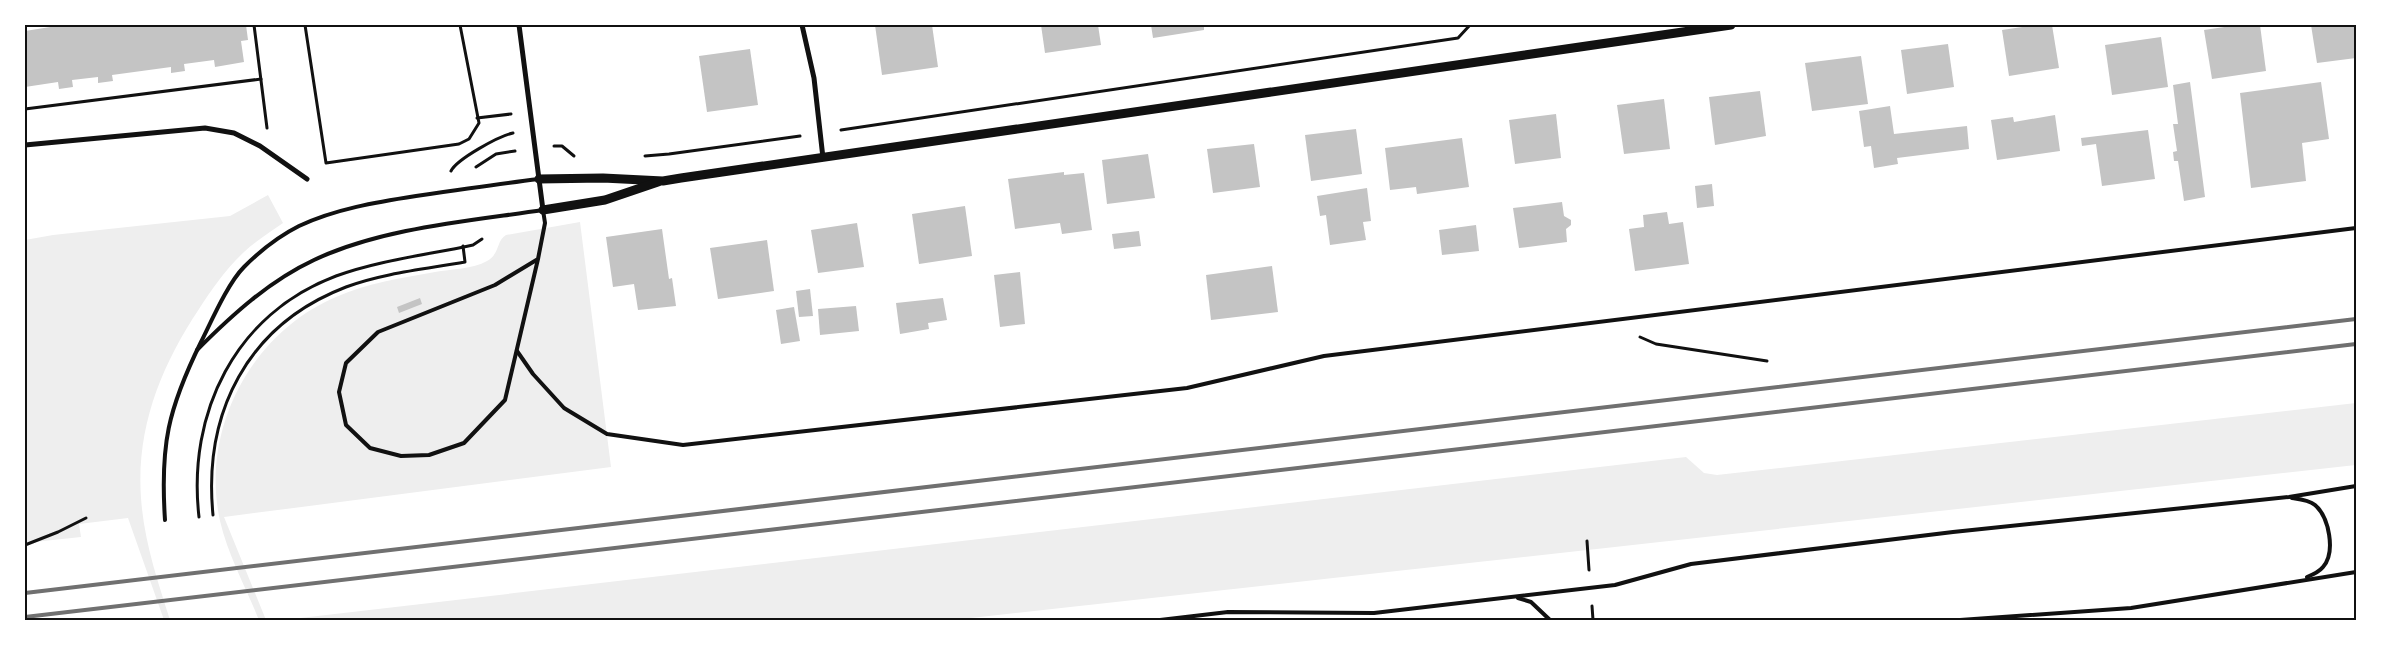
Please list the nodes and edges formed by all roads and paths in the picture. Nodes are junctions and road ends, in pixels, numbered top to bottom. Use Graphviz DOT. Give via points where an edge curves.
graph roads {
  1 [pos="254,25"];
  2 [pos="305,25"];
  3 [pos="460,25"];
  4 [pos="519,25"];
  5 [pos="802,25"];
  6 [pos="1470,25"];
  7 [pos="1732,25"];
  8 [pos="261,79"];
  9 [pos="25,109"];
  10 [pos="477,118"];
  11 [pos="513,123"];
  12 [pos="820,133"];
  13 [pos="25,145"];
  14 [pos="535,148"];
  15 [pos="271,153"];
  16 [pos="639,156"];
  17 [pos="582,158"];
  18 [pos="823,159"];
  19 [pos="306,179"];
  20 [pos="539,179"];
  21 [pos="663,181"];
  22 [pos="474,187"];
  23 [pos="543,210"];
  24 [pos="480,220"];
  25 [pos="2356,228"];
  26 [pos="538,259"];
  27 [pos="465,262"];
  28 [pos="1639,336"];
  29 [pos="197,350"];
  30 [pos="517,351"];
  31 [pos="1767,361"];
  32 [pos="2356,486"];
  33 [pos="2289,497"];
  34 [pos="213,515"];
  35 [pos="200,516"];
  36 [pos="86,518"];
  37 [pos="165,520"];
  38 [pos="25,545"];
  39 [pos="2356,572"];
  40 [pos="2298,581"];
  41 [pos="1515,597"];
  42 [pos="1160,620"];
  43 [pos="1550,620"];
  44 [pos="1960,620"];
  1 -- 8 [label="path"];
  2 -- 10 [label="path" via="326,163 459,144 469,139 479,123"];
  3 -- 10 [label="path"];
  4 -- 14 [label="street"];
  5 -- 12 [label="street" via="814,78"];
  6 -- 12 [label="path" via="1458,38"];
  7 -- 18 [label="street"];
  8 -- 9 [label="path"];
  8 -- 15 [label="path"];
  10 -- 11 [label="path" via="512,114"];
  12 -- 16 [label="path"];
  12 -- 18 [label="street"];
  13 -- 15 [label="street" via="205,128 234,133"];
  14 -- 17 [label="path" via="562,146"];
  14 -- 20 [label="street"];
  14 -- 22 [label="path" via="501,152 482,162 474,168"];
  15 -- 19 [label="street"];
  18 -- 21 [label="street"];
  20 -- 21 [label="street"];
  20 -- 22 [label="lane"];
  20 -- 23 [label="street"];
  21 -- 23 [label="street" via="606,200"];
  22 -- 29 [label="lane" via="356,207 299,226 243,268"];
  23 -- 24 [label="lane"];
  23 -- 26 [label="lane" via="545,223"];
  24 -- 29 [label="lane" via="385,237 314,260 230,316"];
  24 -- 35 [label="path" via="482,236 477,244 370,265 335,277 285,304 246,341 222,377 204,422 197,468"];
  25 -- 30 [label="lane" via="1324,356 1177,389 683,445 607,434 564,408"];
  26 -- 30 [label="lane"];
  26 -- 30 [label="lane" via="495,285 378,332 346,363 339,392 346,424 370,448 401,456 429,455 464,443 505,400"];
  27 -- 34 [label="path" via="396,274 347,287 302,309 270,335 237,379 219,421 211,468"];
  28 -- 31 [label="path" via="1656,344"];
  29 -- 37 [label="lane" via="172,411 164,446"];
  32 -- 33 [label="lane"];
  33 -- 40 [label="lane" via="2314,504 2321,513 2329,540 2329,556 2324,567"];
  33 -- 41 [label="lane" via="1963,531 1691,564 1614,585"];
  36 -- 38 [label="path"];
  39 -- 40 [label="lane"];
  40 -- 44 [label="lane" via="2132,608"];
  41 -- 42 [label="lane" via="1374,613 1228,612"];
  41 -- 43 [label="lane" via="1531,602"];
}
